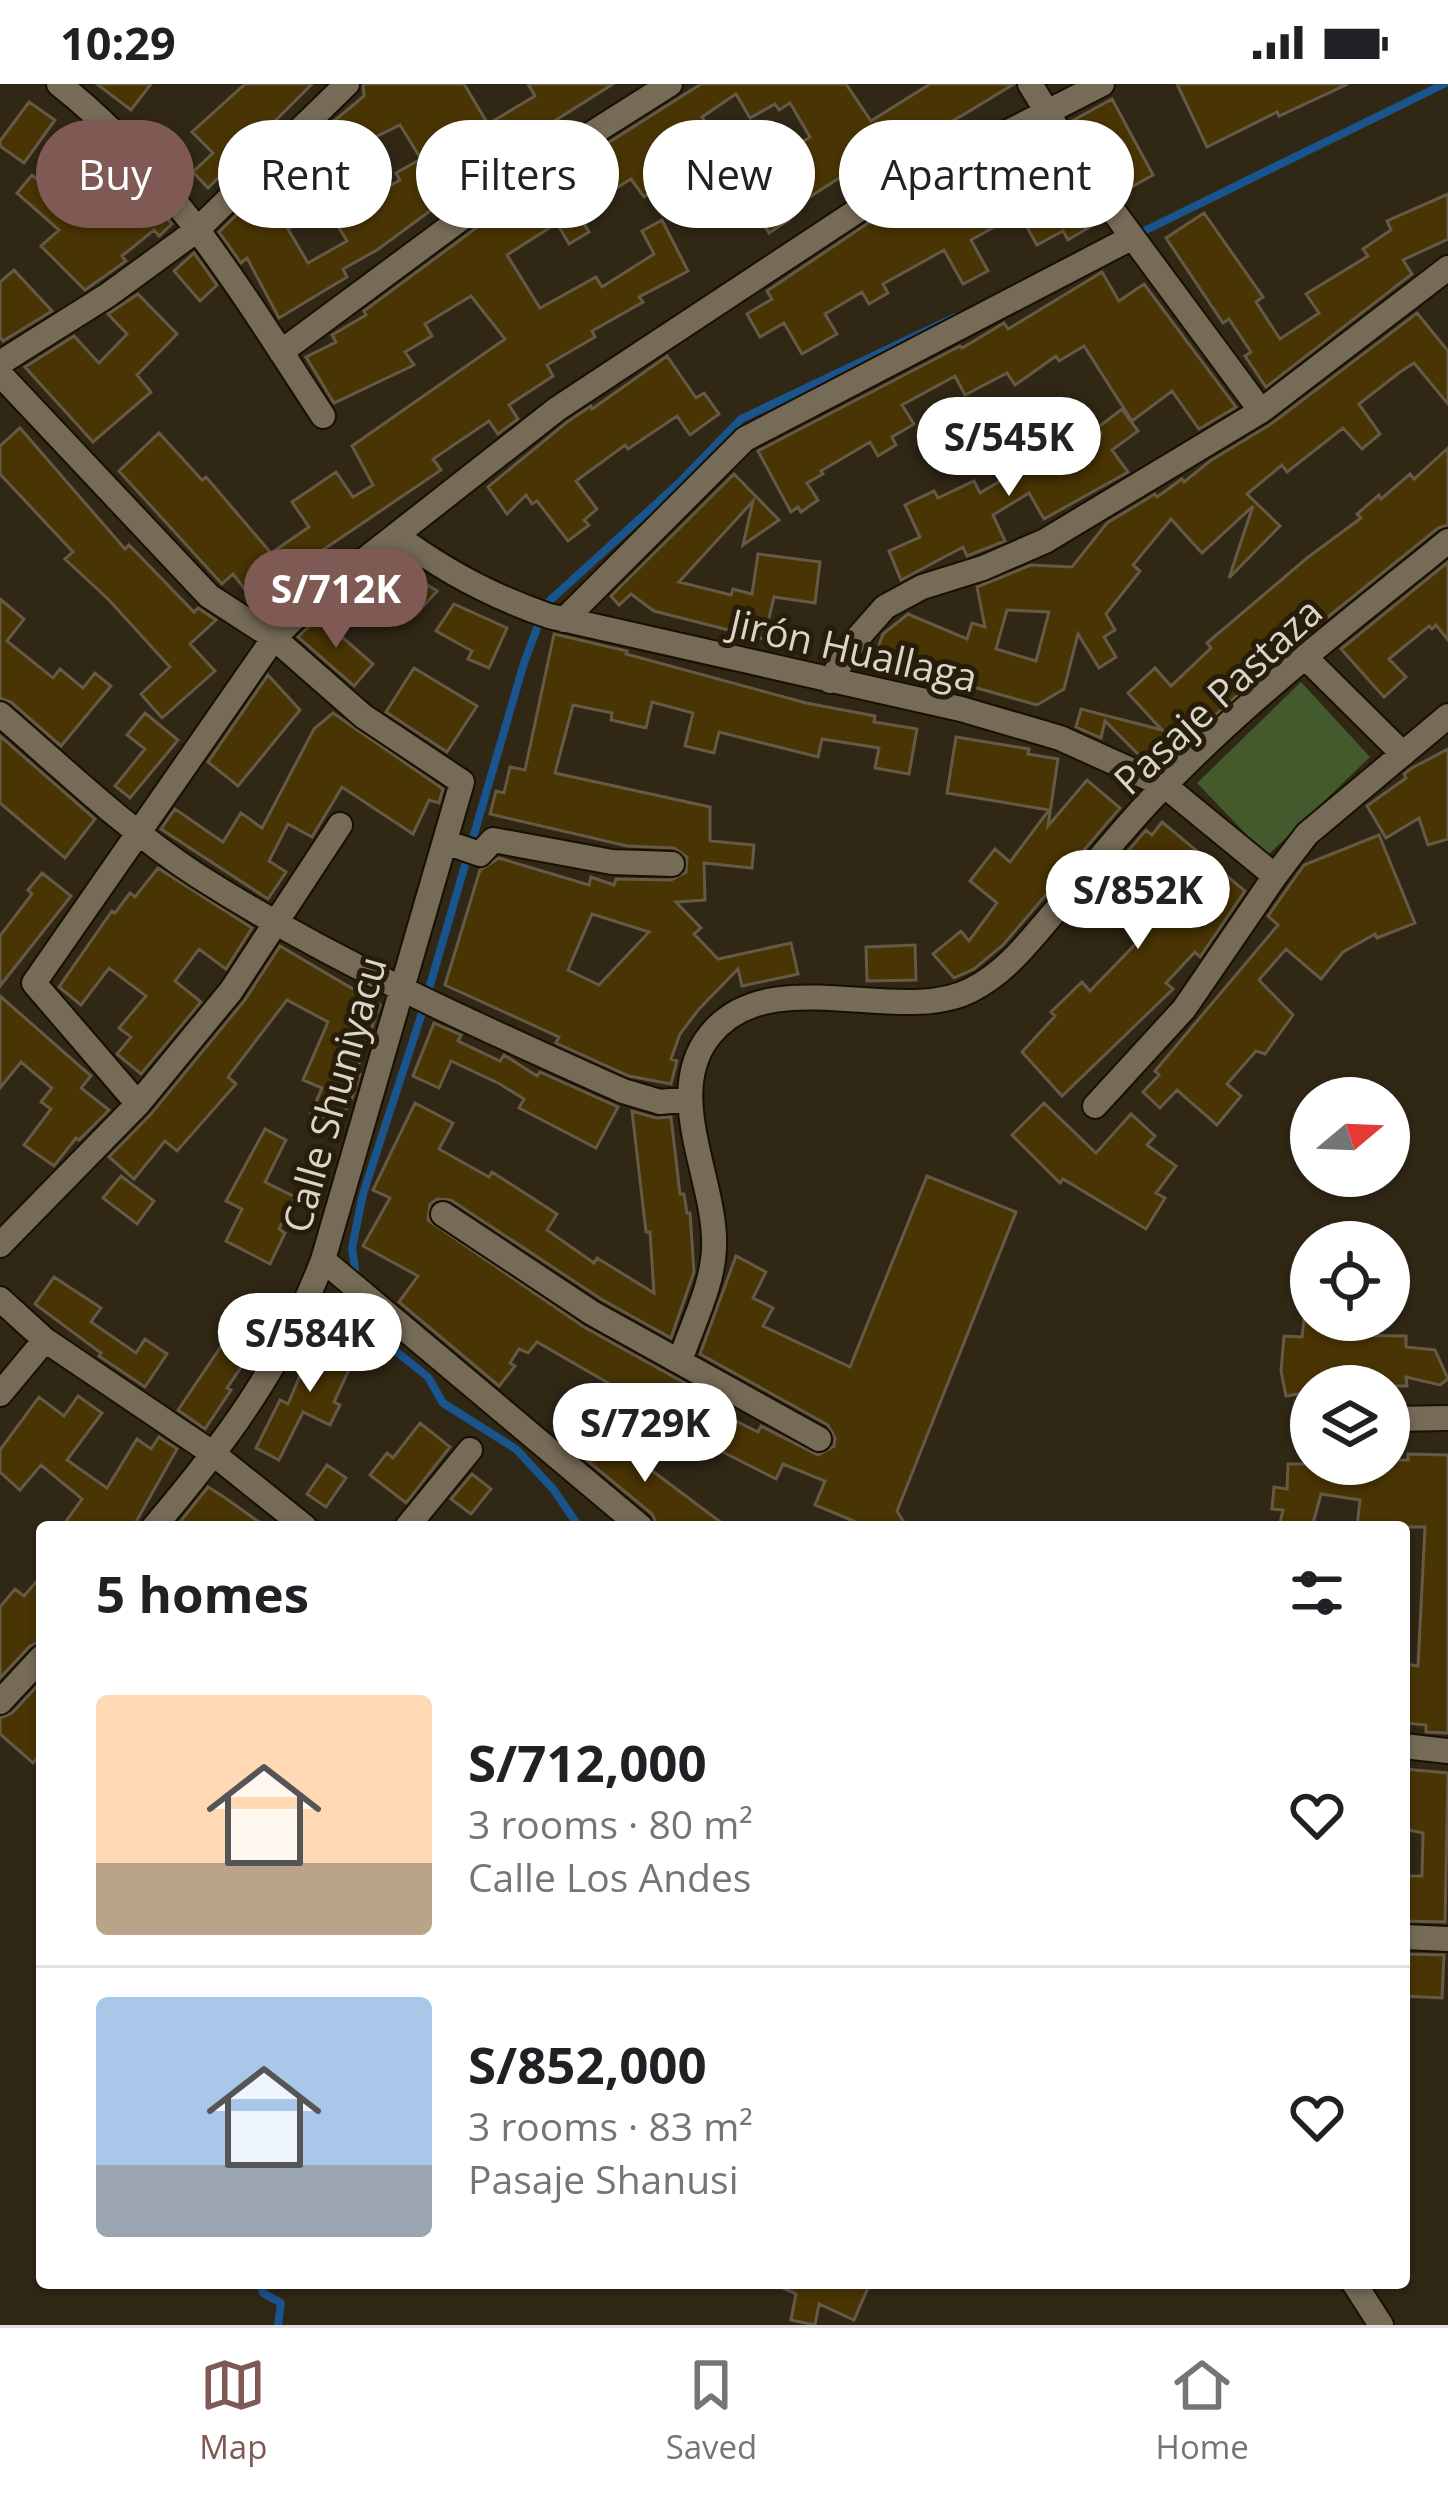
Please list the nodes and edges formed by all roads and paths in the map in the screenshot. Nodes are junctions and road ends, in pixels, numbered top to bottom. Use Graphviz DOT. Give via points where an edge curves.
graph roads {
  1 [pos="59,84"];
  2 [pos="347,84"];
  3 [pos="670,84"];
  4 [pos="1030,84"];
  5 [pos="1102,84"];
  6 [pos="1049,111"];
  7 [pos="196,230"];
  8 [pos="1131,238"];
  9 [pos="1448,268"];
  10 [pos="281,352"];
  11 [pos="0,363"];
  12 [pos="0,374"];
  13 [pos="1261,410"];
  14 [pos="323,416"];
  15 [pos="396,536"];
  16 [pos="1448,541"];
  17 [pos="550,616"];
  18 [pos="274,638"];
  19 [pos="1305,657"];
  20 [pos="830,681"];
  21 [pos="0,714"];
  22 [pos="1448,716"];
  23 [pos="1403,754"];
  24 [pos="1164,785"];
  25 [pos="340,825"];
  26 [pos="139,833"];
  27 [pos="445,842"];
  28 [pos="673,864"];
  29 [pos="1275,875"];
  30 [pos="275,920"];
  31 [pos="400,991"];
  32 [pos="690,1099"];
  33 [pos="138,1104"];
  34 [pos="1095,1106"];
  35 [pos="443,1214"];
  36 [pos="0,1245"];
  37 [pos="322,1260"];
  38 [pos="0,1299"];
  39 [pos="44,1340"];
  40 [pos="680,1361"];
  41 [pos="0,1394"];
  42 [pos="1448,1418"];
  43 [pos="1410,1419"];
  44 [pos="819,1439"];
  45 [pos="470,1450"];
  46 [pos="215,1455"];
  47 [pos="159,1521"];
  48 [pos="297,1521"];
  49 [pos="412,1521"];
  50 [pos="634,1521"];
  51 [pos="36,1664"];
  52 [pos="0,1702"];
  53 [pos="1410,1747"];
  54 [pos="1448,1751"];
  55 [pos="1410,1937"];
  56 [pos="1448,1939"];
  57 [pos="1358,2289"];
  58 [pos="1381,2325"];
  1 -- 7 [label="street"];
  2 -- 7 [label="street"];
  3 -- 10 [label="street" via="482,203"];
  4 -- 6 [label="street"];
  5 -- 6 [label="street"];
  6 -- 8 [label="street"];
  6 -- 15 [label="street" via="866,205 557,410"];
  7 -- 10 [label="street"];
  7 -- 11 [label="street"];
  8 -- 13 [label="street"];
  8 -- 17 [label="street" via="745,439"];
  9 -- 13 [label="street"];
  10 -- 14 [label="street"];
  12 -- 18 [label="street" via="209,596"];
  13 -- 20 [label="street" via="1045,541 885,607"];
  15 -- 17 [label="street, Jirón Huallaga" via="499,599"];
  15 -- 18 [label="street"];
  16 -- 19 [label="street, Pasaje Pastaza"];
  17 -- 20 [label="street, Jirón Huallaga"];
  18 -- 26 [label="street"];
  18 -- 27 [label="street, Calle Shuniyacu" via="363,716 462,782"];
  19 -- 23 [label="street"];
  19 -- 24 [label="street, Pasaje Pastaza"];
  20 -- 24 [label="street, Jirón Huallaga" via="1060,737"];
  21 -- 26 [label="street"];
  22 -- 23 [label="street"];
  23 -- 29 [label="street" via="1307,835"];
  24 -- 29 [label="street, Jirón Huallaga"];
  24 -- 32 [label="street, Pasaje Pastaza" via="1009,965 972,990 950,998 762,1002 733,1013 697,1060"];
  25 -- 30 [label="street"];
  26 -- 30 [label="street"];
  26 -- 33 [label="street" via="34,983"];
  27 -- 28 [label="street" via="480,854 493,840 612,862"];
  27 -- 31 [label="street, Calle Shuniyacu"];
  29 -- 34 [label="street" via="1184,1009"];
  30 -- 31 [label="street"];
  30 -- 33 [label="street" via="231,991"];
  31 -- 32 [label="street" via="623,1091 659,1102"];
  31 -- 37 [label="street, Calle Shuniyacu"];
  32 -- 40 [label="street, Pasaje Pastaza" via="714,1247"];
  33 -- 36 [label="street"];
  35 -- 40 [label="street"];
  37 -- 46 [label="street, Calle Shuniyacu" via="272,1372"];
  37 -- 50 [label="street"];
  38 -- 39 [label="street"];
  39 -- 41 [label="street"];
  39 -- 46 [label="street"];
  40 -- 44 [label="street"];
  42 -- 43 [label="street"];
  45 -- 49 [label="street"];
  46 -- 47 [label="street, Calle Shuniyacu"];
  46 -- 48 [label="street"];
  51 -- 52 [label="street"];
  53 -- 54 [label="street"];
  55 -- 56 [label="street"];
  57 -- 58 [label="street"];
}
